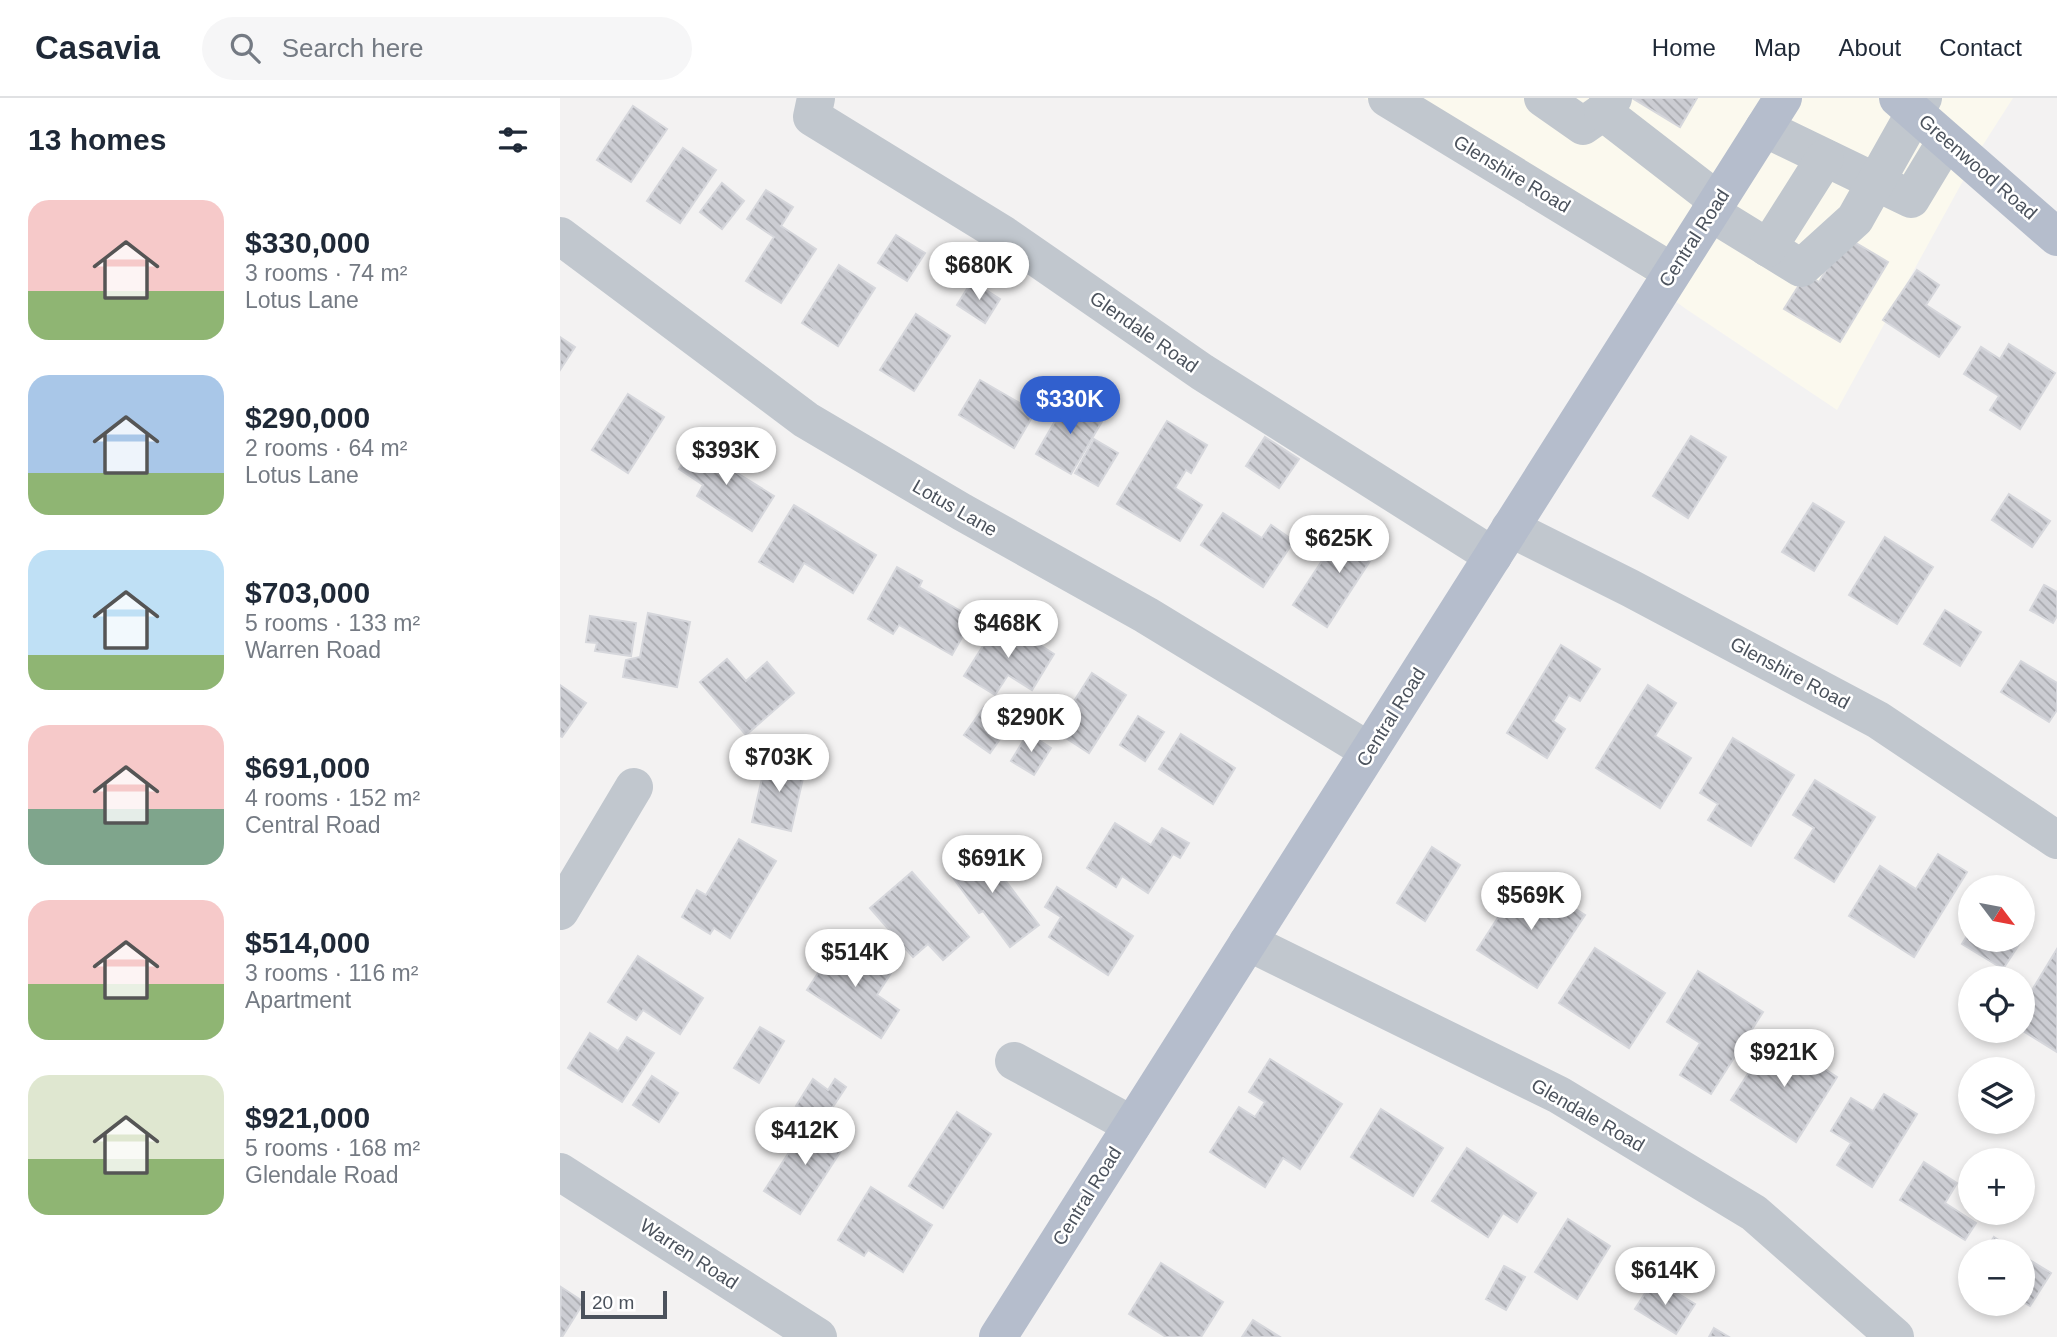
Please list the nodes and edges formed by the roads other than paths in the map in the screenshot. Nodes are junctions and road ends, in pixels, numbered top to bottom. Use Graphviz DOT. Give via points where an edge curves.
graph roads {
  1 [pos="816,98"];
  2 [pos="1387,98"];
  3 [pos="1543,98"];
  4 [pos="1912,103"];
  5 [pos="1608,105"];
  6 [pos="1770,109"];
  7 [pos="1946,141"];
  8 [pos="1825,158"];
  9 [pos="1875,183"];
  10 [pos="1714,207"];
  11 [pos="560,236"];
  12 [pos="2057,237"];
  13 [pos="1768,247"];
  14 [pos="1672,272"];
  15 [pos="1502,542"];
  16 [pos="1369,751"];
  17 [pos="634,787"];
  18 [pos="2057,840"];
  19 [pos="560,911"];
  20 [pos="1248,942"];
  21 [pos="1014,1061"];
  22 [pos="1132,1125"];
  23 [pos="560,1172"];
  24 [pos="818,1337"];
  25 [pos="998,1337"];
  26 [pos="1895,1337"];
  1 -- 15 [label="street, Glendale Road" via="812,117 1004,235 1202,372"];
  2 -- 14 [label="street, Glenshire Road"];
  3 -- 5 [label="street" via="1583,126"];
  4 -- 7 [label="main road, Greenwood Road"];
  4 -- 9 [label="street"];
  5 -- 10 [label="street"];
  6 -- 8 [label="street"];
  6 -- 10 [label="main road, Central Road"];
  7 -- 9 [label="street" via="1911,199"];
  7 -- 12 [label="main road, Greenwood Road"];
  8 -- 9 [label="street"];
  8 -- 13 [label="street"];
  9 -- 13 [label="street" via="1855,219 1801,268"];
  10 -- 13 [label="street"];
  10 -- 14 [label="main road, Central Road"];
  11 -- 16 [label="street, Lotus Lane" via="806,420 1146,615"];
  14 -- 15 [label="main road, Central Road"];
  15 -- 16 [label="main road, Central Road"];
  15 -- 18 [label="street, Glenshire Road" via="1630,588 1878,720"];
  16 -- 20 [label="main road, Central Road"];
  17 -- 19 [label="street"];
  20 -- 22 [label="main road, Central Road"];
  20 -- 26 [label="street, Glendale Road" via="1559,1095 1754,1213"];
  21 -- 22 [label="street"];
  22 -- 25 [label="main road, Central Road"];
  23 -- 24 [label="street, Warren Road"];
}
